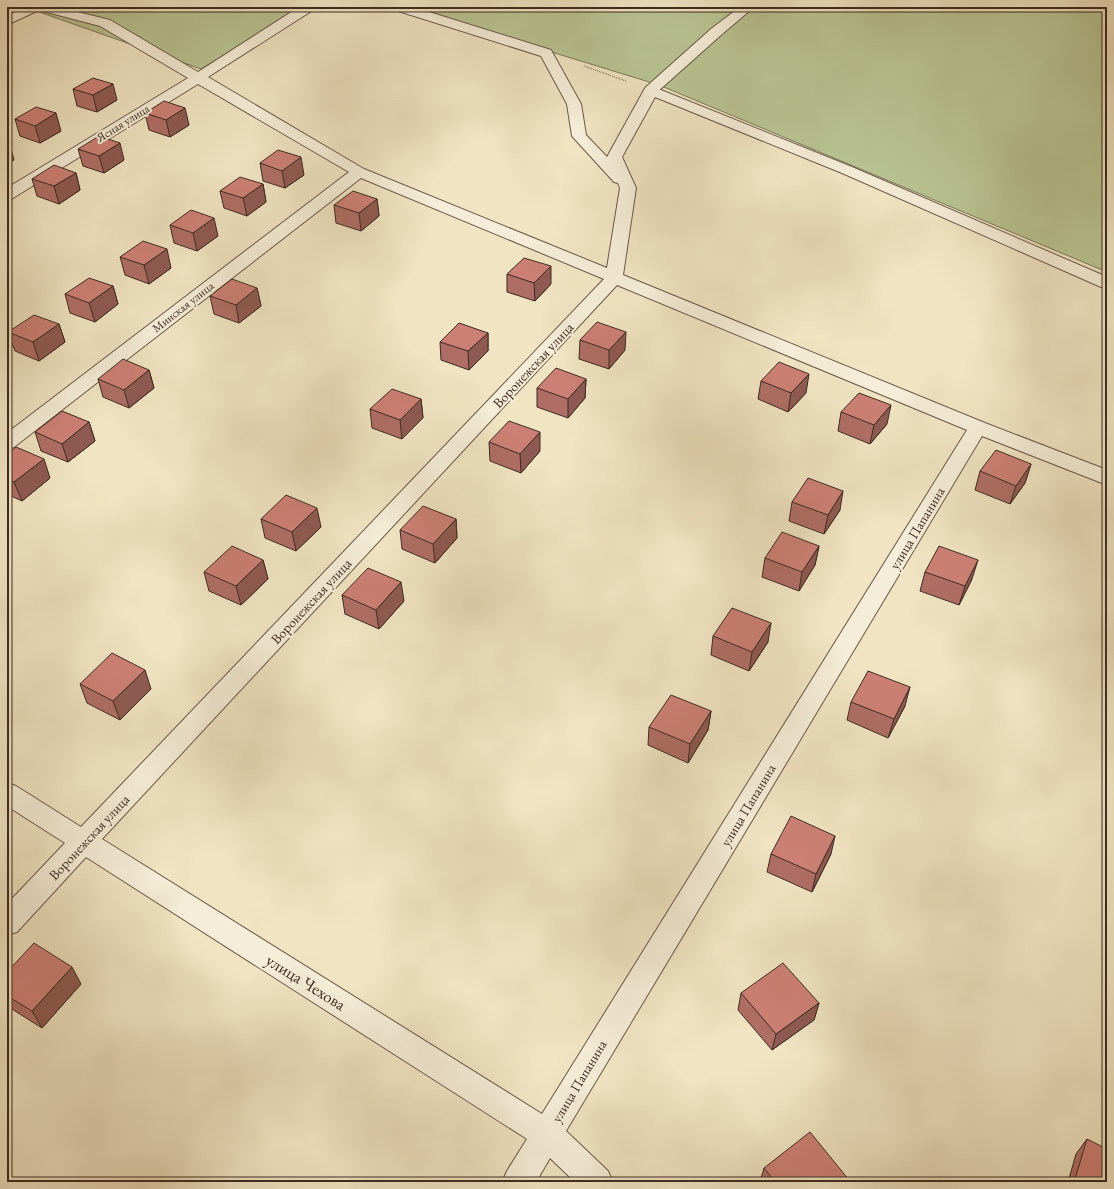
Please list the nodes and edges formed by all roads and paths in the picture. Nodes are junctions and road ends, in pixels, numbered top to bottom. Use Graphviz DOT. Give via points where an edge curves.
graph roads {
  1 [pos="35,7"];
  2 [pos="42,7"];
  3 [pos="308,7"];
  4 [pos="400,7"];
  5 [pos="748,7"];
  6 [pos="7,21"];
  7 [pos="546,53"];
  8 [pos="199,77"];
  9 [pos="651,90"];
  10 [pos="359,172"];
  11 [pos="628,188"];
  12 [pos="7,195"];
  13 [pos="614,278"];
  14 [pos="1107,283"];
  15 [pos="978,427"];
  16 [pos="7,443"];
  17 [pos="1107,478"];
  18 [pos="7,792"];
  19 [pos="84,842"];
  20 [pos="7,923"];
  21 [pos="547,1134"];
  22 [pos="518,1182"];
  23 [pos="597,1182"];
  1 -- 6 [label="street"];
  2 -- 8 [label="street" via="105,23"];
  3 -- 8 [label="street, Ясная улица"];
  4 -- 7 [label="street"];
  5 -- 9 [label="street"];
  7 -- 9 [label="path"];
  7 -- 11 [label="street" via="574,104 579,136"];
  8 -- 10 [label="street"];
  8 -- 12 [label="street, Ясная улица"];
  9 -- 11 [label="street" via="614,157"];
  9 -- 14 [label="street" via="847,170"];
  10 -- 13 [label="street"];
  10 -- 16 [label="street, Минская улица"];
  11 -- 13 [label="street"];
  13 -- 15 [label="street"];
  13 -- 19 [label="street, Воронежская улица"];
  15 -- 17 [label="street"];
  15 -- 21 [label="street, улица Папанина"];
  18 -- 19 [label="street, улица Чехова"];
  19 -- 20 [label="street, Воронежская улица"];
  19 -- 21 [label="street, улица Чехова"];
  21 -- 22 [label="street, улица Папанина"];
  21 -- 23 [label="street, улица Чехова"];
}
